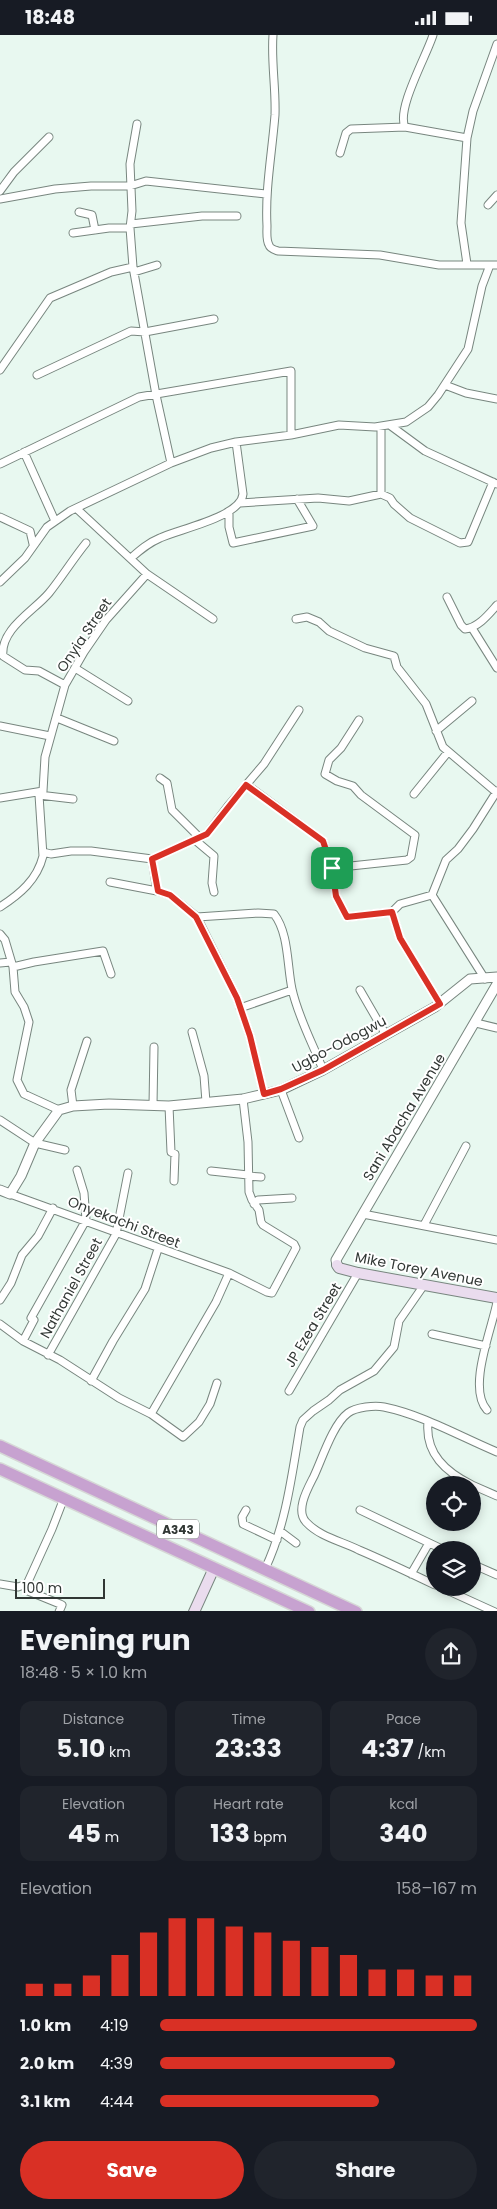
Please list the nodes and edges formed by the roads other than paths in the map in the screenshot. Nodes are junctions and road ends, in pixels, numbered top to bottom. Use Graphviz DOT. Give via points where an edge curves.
graph roads {
  1 [pos="273,35"];
  2 [pos="433,35"];
  3 [pos="497,44"];
  4 [pos="137,124"];
  5 [pos="405,127"];
  6 [pos="49,137"];
  7 [pos="467,138"];
  8 [pos="340,153"];
  9 [pos="130,186"];
  10 [pos="0,191"];
  11 [pos="266,194"];
  12 [pos="497,195"];
  13 [pos="0,199"];
  14 [pos="488,205"];
  15 [pos="79,212"];
  16 [pos="237,215"];
  17 [pos="130,226"];
  18 [pos="95,230"];
  19 [pos="73,233"];
  20 [pos="467,264"];
  21 [pos="157,265"];
  22 [pos="494,265"];
  23 [pos="134,269"];
  24 [pos="214,319"];
  25 [pos="145,331"];
  26 [pos="0,370"];
  27 [pos="37,375"];
  28 [pos="445,385"];
  29 [pos="156,395"];
  30 [pos="497,399"];
  31 [pos="406,422"];
  32 [pos="381,426"];
  33 [pos="391,426"];
  34 [pos="291,435"];
  35 [pos="409,441"];
  36 [pos="236,442"];
  37 [pos="24,451"];
  38 [pos="171,463"];
  39 [pos="0,464"];
  40 [pos="495,483"];
  41 [pos="381,494"];
  42 [pos="297,499"];
  43 [pos="240,503"];
  44 [pos="77,509"];
  45 [pos="229,511"];
  46 [pos="0,517"];
  47 [pos="55,521"];
  48 [pos="86,543"];
  49 [pos="33,544"];
  50 [pos="131,558"];
  51 [pos="147,574"];
  52 [pos="0,582"];
  53 [pos="447,597"];
  54 [pos="497,605"];
  55 [pos="213,619"];
  56 [pos="296,619"];
  57 [pos="472,628"];
  58 [pos="75,668"];
  59 [pos="497,668"];
  60 [pos="65,685"];
  61 [pos="128,701"];
  62 [pos="472,701"];
  63 [pos="298,710"];
  64 [pos="57,718"];
  65 [pos="359,720"];
  66 [pos="0,726"];
  67 [pos="436,731"];
  68 [pos="50,736"];
  69 [pos="114,741"];
  70 [pos="448,752"];
  71 [pos="160,778"];
  72 [pos="246,785"];
  73 [pos="497,791"];
  74 [pos="41,793"];
  75 [pos="414,794"];
  76 [pos="0,798"];
  77 [pos="73,799"];
  78 [pos="197,839"];
  79 [pos="43,852"];
  80 [pos="152,859"];
  81 [pos="332,868"];
  82 [pos="110,882"];
  83 [pos="158,891"];
  84 [pos="214,892"];
  85 [pos="432,895"];
  86 [pos="0,907"];
  87 [pos="392,912"];
  88 [pos="196,917"];
  89 [pos="0,933"];
  90 [pos="0,963"];
  91 [pos="12,964"];
  92 [pos="111,974"];
  93 [pos="497,977"];
  94 [pos="485,979"];
  95 [pos="497,984"];
  96 [pos="292,990"];
  97 [pos="360,991"];
  98 [pos="440,1004"];
  99 [pos="240,1008"];
  100 [pos="476,1023"];
  101 [pos="497,1028"];
  102 [pos="192,1032"];
  103 [pos="386,1035"];
  104 [pos="87,1041"];
  105 [pos="154,1047"];
  106 [pos="323,1070"];
  107 [pos="281,1089"];
  108 [pos="264,1094"];
  109 [pos="243,1099"];
  110 [pos="206,1102"];
  111 [pos="154,1105"];
  112 [pos="73,1106"];
  113 [pos="169,1106"];
  114 [pos="60,1109"];
  115 [pos="0,1120"];
  116 [pos="299,1138"];
  117 [pos="35,1143"];
  118 [pos="466,1146"];
  119 [pos="65,1150"];
  120 [pos="77,1170"];
  121 [pos="211,1171"];
  122 [pos="128,1173"];
  123 [pos="248,1176"];
  124 [pos="261,1177"];
  125 [pos="174,1181"];
  126 [pos="0,1190"];
  127 [pos="10,1194"];
  128 [pos="292,1197"];
  129 [pos="254,1204"];
  130 [pos="53,1208"];
  131 [pos="363,1214"];
  132 [pos="85,1222"];
  133 [pos="424,1225"];
  134 [pos="116,1233"];
  135 [pos="496,1238"];
  136 [pos="158,1249"];
  137 [pos="337,1265"];
  138 [pos="229,1273"];
  139 [pos="358,1273"];
  140 [pos="424,1285"];
  141 [pos="497,1298"];
  142 [pos="0,1300"];
  143 [pos="497,1302"];
  144 [pos="0,1324"];
  145 [pos="432,1334"];
  146 [pos="23,1341"];
  147 [pos="486,1346"];
  148 [pos="48,1355"];
  149 [pos="91,1381"];
  150 [pos="217,1383"];
  151 [pos="289,1391"];
  152 [pos="487,1410"];
  153 [pos="151,1414"];
  154 [pos="428,1422"];
  155 [pos="0,1446"];
  156 [pos="497,1452"];
  157 [pos="0,1469"];
  158 [pos="454,1476"];
  159 [pos="481,1489"];
  160 [pos="497,1496"];
  161 [pos="64,1499"];
  162 [pos="246,1510"];
  163 [pos="360,1511"];
  164 [pos="280,1531"];
  165 [pos="277,1540"];
  166 [pos="426,1542"];
  167 [pos="296,1543"];
  168 [pos="426,1548"];
  169 [pos="481,1567"];
  170 [pos="214,1568"];
  171 [pos="265,1569"];
  172 [pos="411,1573"];
  173 [pos="497,1575"];
  174 [pos="426,1580"];
  175 [pos="0,1584"];
  176 [pos="27,1584"];
  177 [pos="460,1596"];
  178 [pos="59,1611"];
  179 [pos="194,1611"];
  180 [pos="309,1611"];
  181 [pos="356,1611"];
  182 [pos="494,1611"];
  1 -- 11 [label="street" via="275,115"];
  2 -- 5 [label="street" via="408,97 403,121"];
  3 -- 7 [label="street"];
  4 -- 9 [label="street" via="131,154"];
  5 -- 7 [label="street"];
  5 -- 8 [label="street" via="351,129 346,133"];
  6 -- 10 [label="street"];
  7 -- 20 [label="street" via="461,223"];
  9 -- 11 [label="street" via="152,181"];
  9 -- 13 [label="street" via="98,185"];
  9 -- 17 [label="street"];
  11 -- 20 [label="street" via="268,245 278,251 380,255 439,265"];
  12 -- 14 [label="street"];
  15 -- 18 [label="street" via="92,215"];
  16 -- 17 [label="street" via="202,216"];
  17 -- 18 [label="street"];
  17 -- 23 [label="street"];
  18 -- 19 [label="street"];
  20 -- 22 [label="street"];
  21 -- 23 [label="street"];
  22 -- 28 [label="street" via="482,286 468,349"];
  23 -- 25 [label="street"];
  23 -- 26 [label="street" via="112,272 50,298"];
  24 -- 25 [label="street"];
  25 -- 27 [label="street" via="131,331"];
  25 -- 29 [label="street"];
  28 -- 30 [label="street"];
  28 -- 31 [label="street" via="428,407"];
  29 -- 34 [label="street" via="291,371"];
  29 -- 37 [label="street" via="132,399"];
  29 -- 38 [label="street"];
  31 -- 33 [label="street"];
  31 -- 35 [label="street"];
  32 -- 33 [label="street"];
  32 -- 34 [label="street" via="339,425"];
  32 -- 41 [label="street"];
  33 -- 35 [label="street"];
  34 -- 36 [label="street"];
  35 -- 40 [label="street"];
  36 -- 38 [label="street"];
  36 -- 43 [label="street" via="243,494"];
  37 -- 39 [label="street"];
  37 -- 47 [label="street"];
  38 -- 44 [label="street" via="104,493"];
  40 -- 41 [label="street" via="468,542 460,543 410,518 390,498"];
  41 -- 42 [label="street" via="349,501 318,497"];
  42 -- 43 [label="street"];
  42 -- 45 [label="street" via="313,525 259,539 233,543"];
  43 -- 45 [label="street"];
  44 -- 47 [label="street"];
  44 -- 50 [label="street"];
  45 -- 50 [label="street" via="160,538"];
  46 -- 49 [label="street" via="30,531"];
  47 -- 49 [label="street"];
  48 -- 60 [label="street" via="50,592 17,624 2,651 3,656 25,670 39,671"];
  49 -- 52 [label="street" via="25,558"];
  50 -- 51 [label="street"];
  51 -- 55 [label="street"];
  51 -- 58 [label="street, Onyia Street" via="106,620"];
  53 -- 57 [label="street" via="461,625 465,629"];
  54 -- 57 [label="street"];
  56 -- 67 [label="street" via="307,617 365,648 394,655 397,667 426,704"];
  57 -- 59 [label="street"];
  58 -- 60 [label="street, Onyia Street"];
  58 -- 61 [label="street"];
  60 -- 64 [label="street, Onyia Street"];
  62 -- 67 [label="street"];
  63 -- 72 [label="street" via="264,764"];
  64 -- 68 [label="street, Onyia Street"];
  64 -- 69 [label="street"];
  65 -- 81 [label="street" via="329,760 325,774 353,786 415,835 411,857 408,860"];
  66 -- 68 [label="street"];
  67 -- 70 [label="street"];
  68 -- 74 [label="street, Onyia Street"];
  70 -- 73 [label="street"];
  70 -- 75 [label="street"];
  71 -- 78 [label="street" via="167,783 172,810"];
  72 -- 78 [label="street" via="212,829"];
  72 -- 81 [label="street" via="323,841"];
  73 -- 85 [label="street" via="458,849 446,859"];
  74 -- 76 [label="street"];
  74 -- 77 [label="street"];
  74 -- 79 [label="street, Onyia Street"];
  78 -- 80 [label="street"];
  78 -- 84 [label="street" via="214,856"];
  79 -- 80 [label="street" via="91,851"];
  79 -- 86 [label="street, Onyia Street" via="34,877"];
  80 -- 83 [label="street"];
  81 -- 87 [label="street" via="336,896 347,917"];
  82 -- 83 [label="street"];
  83 -- 88 [label="street" via="170,895"];
  85 -- 87 [label="street" via="400,904"];
  85 -- 94 [label="street"];
  87 -- 98 [label="street" via="400,938"];
  88 -- 96 [label="street" via="274,914 284,940"];
  88 -- 99 [label="street"];
  89 -- 91 [label="street"];
  90 -- 91 [label="street"];
  91 -- 92 [label="street" via="103,951"];
  91 -- 114 [label="street" via="15,992 29,1022 17,1080 19,1087 24,1094"];
  93 -- 94 [label="street, Ugbo-Odogwu"];
  94 -- 98 [label="street, Ugbo-Odogwu" via="470,979"];
  95 -- 100 [label="street, Sani Abacha Avenue"];
  96 -- 99 [label="street"];
  96 -- 106 [label="street"];
  97 -- 103 [label="street"];
  98 -- 103 [label="street, Ugbo-Odogwu"];
  99 -- 108 [label="street"];
  100 -- 101 [label="street"];
  100 -- 131 [label="street, Sani Abacha Avenue"];
  102 -- 110 [label="street" via="204,1076"];
  103 -- 106 [label="street, Ugbo-Odogwu"];
  104 -- 112 [label="street" via="71,1090"];
  105 -- 111 [label="street"];
  106 -- 107 [label="street, Ugbo-Odogwu"];
  107 -- 108 [label="street, Ugbo-Odogwu"];
  107 -- 116 [label="street"];
  108 -- 109 [label="street, Ugbo-Odogwu"];
  109 -- 110 [label="street, Ugbo-Odogwu"];
  109 -- 123 [label="street"];
  110 -- 113 [label="street, Ugbo-Odogwu"];
  111 -- 112 [label="street, Ugbo-Odogwu"];
  111 -- 113 [label="street, Ugbo-Odogwu"];
  112 -- 114 [label="street, Ugbo-Odogwu"];
  113 -- 125 [label="street" via="171,1152 175,1154"];
  114 -- 117 [label="street"];
  115 -- 117 [label="street"];
  117 -- 119 [label="street"];
  117 -- 127 [label="street"];
  118 -- 133 [label="street"];
  120 -- 132 [label="street" via="86,1203"];
  121 -- 123 [label="street"];
  122 -- 134 [label="street, Nathaniel Street"];
  123 -- 124 [label="street"];
  123 -- 129 [label="street"];
  126 -- 127 [label="street"];
  127 -- 130 [label="street, Onyekachi Street"];
  128 -- 129 [label="street" via="258,1199"];
  129 -- 138 [label="street, Onyekachi Street" via="259,1210 260,1222 294,1244 295,1253 272,1293"];
  130 -- 132 [label="street, Onyekachi Street"];
  130 -- 142 [label="street" via="38,1236 22,1255"];
  131 -- 133 [label="street"];
  131 -- 137 [label="street, Sani Abacha Avenue" via="336,1260"];
  132 -- 134 [label="street, Onyekachi Street"];
  132 -- 146 [label="street" via="31,1318 34,1320"];
  133 -- 135 [label="street"];
  134 -- 136 [label="street, Onyekachi Street"];
  134 -- 148 [label="street, Nathaniel Street"];
  136 -- 138 [label="street, Onyekachi Street"];
  136 -- 149 [label="street" via="145,1289"];
  137 -- 139 [label="main road, Mike Torey Avenue"];
  138 -- 153 [label="street" via="216,1302"];
  139 -- 140 [label="main road, Mike Torey Avenue"];
  139 -- 151 [label="street, JP Ezea Street"];
  140 -- 141 [label="main road, Mike Torey Avenue"];
  140 -- 164 [label="street" via="399,1321 394,1347 374,1371 340,1390 303,1420"];
  143 -- 147 [label="street"];
  144 -- 146 [label="street"];
  145 -- 147 [label="street"];
  146 -- 148 [label="street"];
  147 -- 152 [label="street" via="480,1387 482,1404"];
  148 -- 149 [label="street"];
  149 -- 153 [label="street"];
  150 -- 153 [label="street" via="210,1404 183,1437"];
  154 -- 156 [label="street"];
  154 -- 158 [label="street" via="434,1457"];
  154 -- 172 [label="street" via="379,1406 348,1413 340,1421 301,1511 305,1521 330,1538"];
  155 -- 171 [label="highway, A343"];
  157 -- 161 [label="highway, A343"];
  159 -- 160 [label="street"];
  161 -- 170 [label="highway, A343"];
  161 -- 176 [label="street"];
  162 -- 165 [label="street" via="242,1524"];
  163 -- 166 [label="street"];
  164 -- 165 [label="street"];
  164 -- 167 [label="street"];
  165 -- 171 [label="street"];
  168 -- 172 [label="street"];
  169 -- 173 [label="street"];
  170 -- 179 [label="main road"];
  170 -- 180 [label="highway, A343"];
  171 -- 181 [label="highway, A343"];
  172 -- 174 [label="street"];
  175 -- 176 [label="street" via="18,1587"];
  176 -- 178 [label="street" via="28,1591 62,1605"];
  177 -- 182 [label="street"];
}
